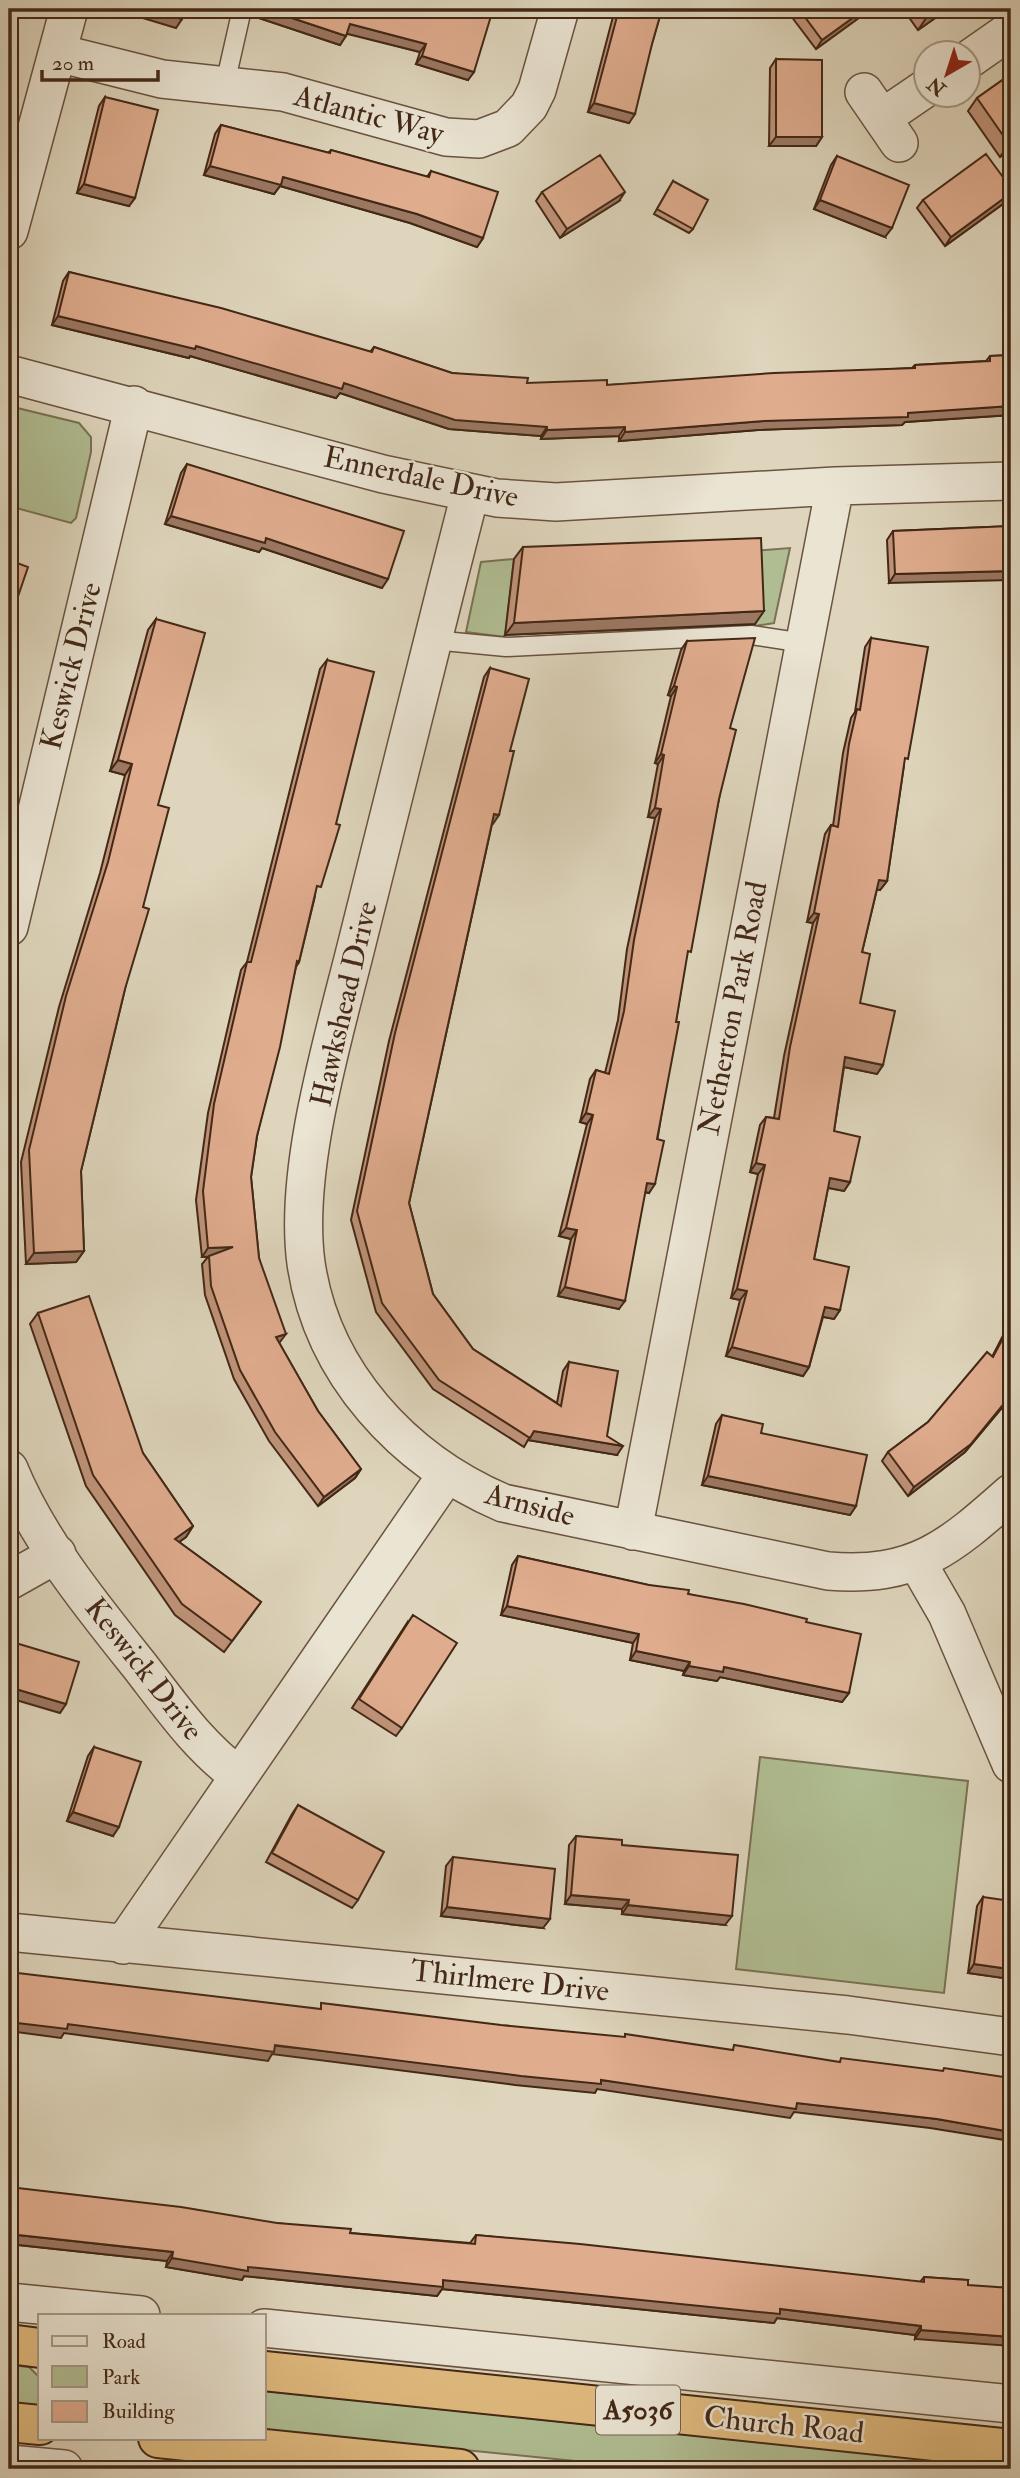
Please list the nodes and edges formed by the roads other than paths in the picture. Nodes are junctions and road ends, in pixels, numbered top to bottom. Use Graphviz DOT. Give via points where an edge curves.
graph roads {
  1 [pos="69,9"];
  2 [pos="242,9"];
  3 [pos="560,9"];
  4 [pos="1011,30"];
  5 [pos="982,50"];
  6 [pos="58,53"];
  7 [pos="225,84"];
  8 [pos="912,98"];
  9 [pos="882,118"];
  10 [pos="9,231"];
  11 [pos="9,374"];
  12 [pos="134,405"];
  13 [pos="1011,481"];
  14 [pos="835,486"];
  15 [pos="470,494"];
  16 [pos="433,640"];
  17 [pos="804,643"];
  18 [pos="9,927"];
  19 [pos="9,1469"];
  20 [pos="447,1474"];
  21 [pos="1011,1493"];
  22 [pos="633,1531"];
  23 [pos="57,1554"];
  24 [pos="917,1562"];
  25 [pos="9,1581"];
  26 [pos="1011,1764"];
  27 [pos="239,1776"];
  28 [pos="9,1932"];
  29 [pos="123,1945"];
  30 [pos="1011,2037"];
  31 [pos="9,2302"];
  32 [pos="131,2314"];
  33 [pos="266,2328"];
  34 [pos="9,2344"];
  35 [pos="38,2348"];
  36 [pos="266,2371"];
  37 [pos="1011,2404"];
  38 [pos="9,2422"];
  39 [pos="38,2426"];
  40 [pos="177,2440"];
  41 [pos="1011,2449"];
  42 [pos="9,2464"];
  43 [pos="64,2469"];
  44 [pos="460,2469"];
  1 -- 6 [label="street"];
  2 -- 7 [label="lane"];
  3 -- 7 [label="street, Atlantic Way" via="529,106 508,128 478,139 446,136 317,100"];
  4 -- 5 [label="street"];
  6 -- 7 [label="street, Atlantic Way" via="162,79"];
  6 -- 10 [label="street"];
  8 -- 9 [label="street"];
  11 -- 12 [label="street, Ennerdale Drive"];
  12 -- 15 [label="street, Ennerdale Drive"];
  12 -- 18 [label="street, Keswick Drive"];
  13 -- 14 [label="street, Ennerdale Drive"];
  14 -- 15 [label="street, Ennerdale Drive" via="556,502"];
  14 -- 17 [label="street, Netherton Park Road"];
  15 -- 16 [label="street, Hawkshead Drive"];
  16 -- 17 [label="lane" via="506,647 751,635"];
  16 -- 20 [label="street, Hawkshead Drive" via="327,1063 307,1171 304,1215 314,1301 348,1378 409,1447"];
  17 -- 22 [label="street, Netherton Park Road"];
  19 -- 23 [label="street, Keswick Drive"];
  20 -- 22 [label="street, Arnside" via="503,1503"];
  20 -- 27 [label="street, Arnside"];
  21 -- 24 [label="street, Arnside" via="947,1545"];
  22 -- 24 [label="street, Arnside" via="828,1571 872,1573"];
  23 -- 25 [label="street"];
  23 -- 27 [label="street, Keswick Drive" via="198,1741"];
  24 -- 26 [label="street" via="947,1614"];
  27 -- 29 [label="street, Arnside"];
  28 -- 29 [label="street, Thirlmere Drive"];
  29 -- 30 [label="street, Thirlmere Drive" via="848,2015"];
  31 -- 32 [label="street"];
  33 -- 37 [label="street, Church Road"];
  34 -- 35 [label="highway"];
  36 -- 41 [label="highway, Church Road / A5036"];
  38 -- 39 [label="highway"];
  40 -- 44 [label="highway"];
  42 -- 43 [label="street"];
}
